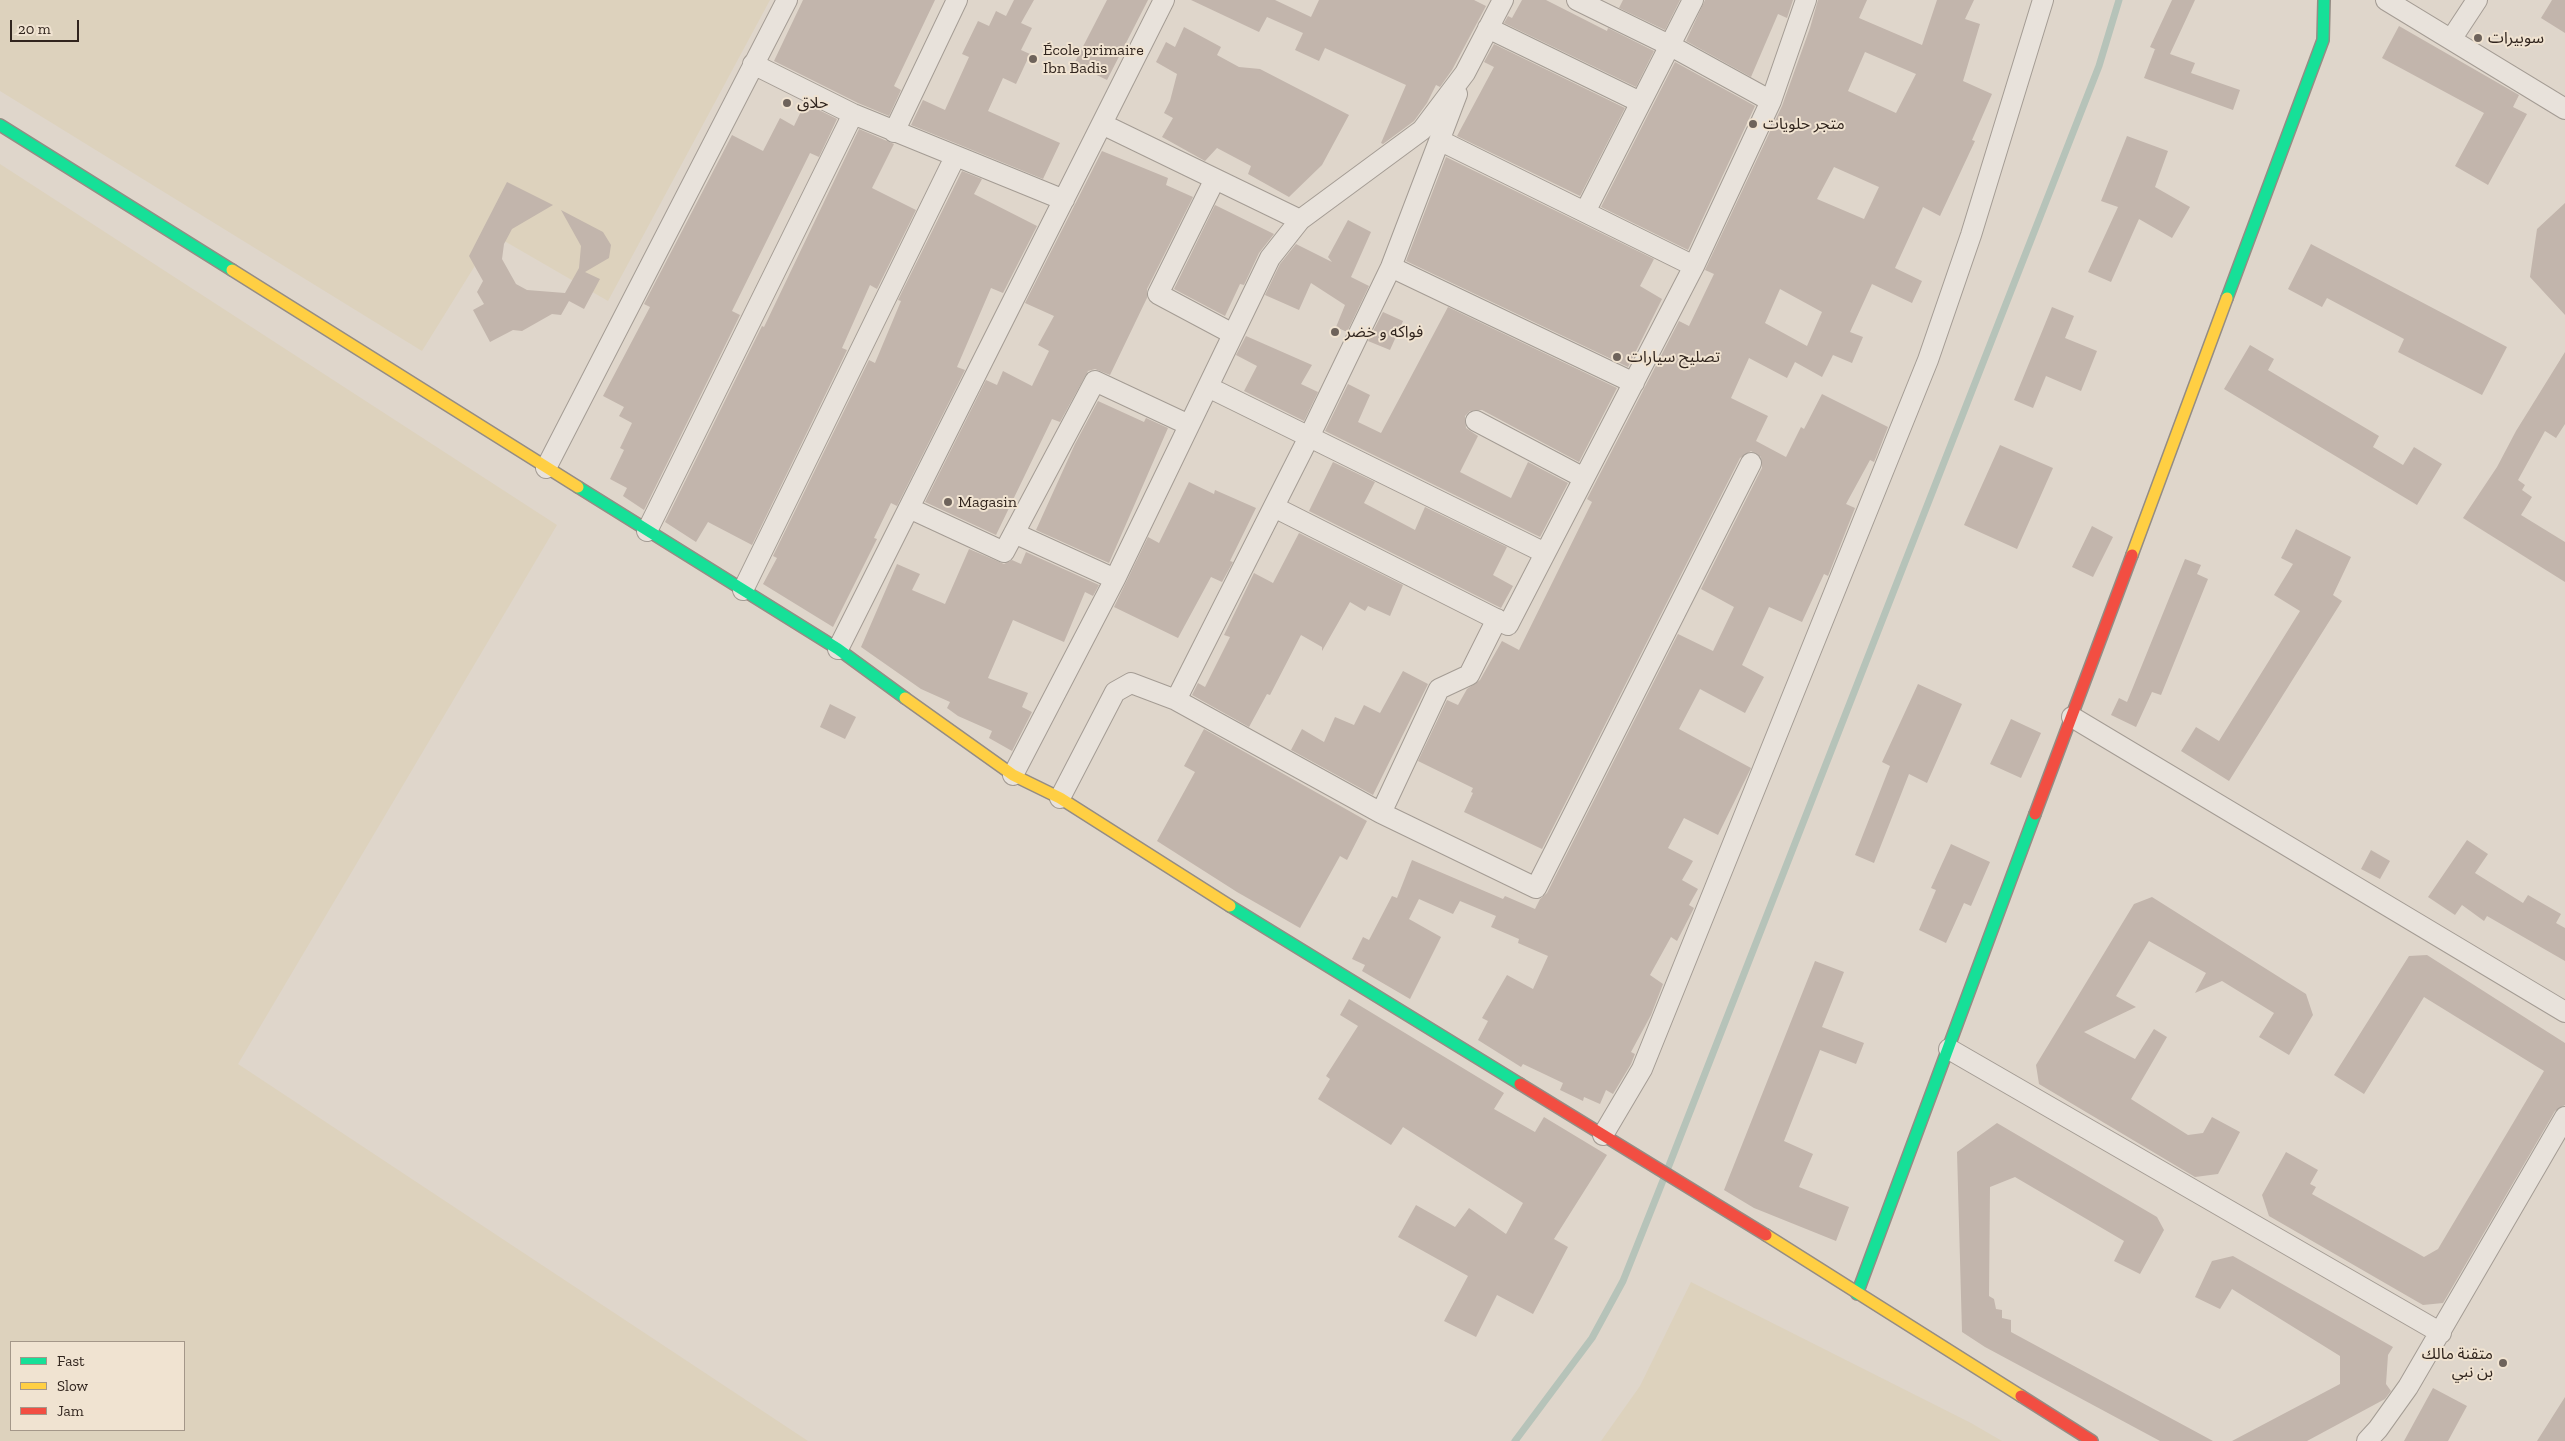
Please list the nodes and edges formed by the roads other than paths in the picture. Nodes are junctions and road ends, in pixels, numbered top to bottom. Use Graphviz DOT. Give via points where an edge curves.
graph roads {
  1 [pos="787,0"];
  2 [pos="957,0"];
  3 [pos="1164,0"];
  4 [pos="1503,0"];
  5 [pos="1577,0"];
  6 [pos="1693,0"];
  7 [pos="1806,0"];
  8 [pos="2043,0"];
  9 [pos="2324,0"];
  10 [pos="2386,0"];
  11 [pos="2477,0"];
  12 [pos="1488,28"];
  13 [pos="2452,38"];
  14 [pos="1671,46"];
  15 [pos="753,64"];
  16 [pos="1465,73"];
  17 [pos="1771,101"];
  18 [pos="1640,102"];
  19 [pos="2565,109"];
  20 [pos="853,114"];
  21 [pos="1102,124"];
  22 [pos="0,126"];
  23 [pos="894,132"];
  24 [pos="1441,141"];
  25 [pos="955,158"];
  26 [pos="1215,179"];
  27 [pos="1064,200"];
  28 [pos="1585,212"];
  29 [pos="1300,220"];
  30 [pos="1694,266"];
  31 [pos="1391,267"];
  32 [pos="1233,334"];
  33 [pos="1634,383"];
  34 [pos="1208,387"];
  35 [pos="1476,422"];
  36 [pos="1189,425"];
  37 [pos="1309,437"];
  38 [pos="1751,463"];
  39 [pos="546,468"];
  40 [pos="1584,478"];
  41 [pos="1274,507"];
  42 [pos="908,508"];
  43 [pos="647,531"];
  44 [pos="1014,533"];
  45 [pos="1545,553"];
  46 [pos="1115,579"];
  47 [pos="743,590"];
  48 [pos="1497,619"];
  49 [pos="838,649"];
  50 [pos="1176,700"];
  51 [pos="2072,717"];
  52 [pos="1013,775"];
  53 [pos="1060,798"];
  54 [pos="1381,813"];
  55 [pos="2565,1012"];
  56 [pos="1949,1049"];
  57 [pos="2565,1117"];
  58 [pos="1603,1135"];
  59 [pos="1858,1294"];
  60 [pos="2440,1333"];
  61 [pos="2092,1441"];
  62 [pos="2367,1441"];
  1 -- 15 [label="street"];
  2 -- 23 [label="street"];
  3 -- 21 [label="street"];
  4 -- 12 [label="street"];
  5 -- 14 [label="street"];
  6 -- 14 [label="street"];
  7 -- 17 [label="street"];
  8 -- 58 [label="street" via="1971,235 1928,360 1642,1069"];
  9 -- 51 [label="street" via="2323,40"];
  10 -- 13 [label="street"];
  11 -- 13 [label="street"];
  12 -- 16 [label="street"];
  12 -- 18 [label="street"];
  13 -- 19 [label="street"];
  14 -- 17 [label="street"];
  14 -- 18 [label="street"];
  15 -- 20 [label="street"];
  15 -- 39 [label="street"];
  16 -- 24 [label="street"];
  16 -- 29 [label="street" via="1422,130"];
  17 -- 30 [label="street"];
  18 -- 28 [label="street"];
  20 -- 23 [label="street"];
  20 -- 43 [label="street"];
  21 -- 26 [label="street"];
  21 -- 27 [label="street"];
  22 -- 39 [label="street"];
  23 -- 25 [label="street"];
  24 -- 28 [label="street"];
  24 -- 31 [label="street"];
  25 -- 27 [label="street"];
  25 -- 47 [label="street"];
  26 -- 29 [label="street"];
  26 -- 32 [label="street" via="1158,294"];
  27 -- 42 [label="street"];
  28 -- 30 [label="street"];
  29 -- 32 [label="street" via="1270,258"];
  30 -- 33 [label="street"];
  31 -- 33 [label="street"];
  31 -- 37 [label="street"];
  32 -- 34 [label="street"];
  33 -- 40 [label="street"];
  34 -- 36 [label="street"];
  34 -- 37 [label="street"];
  35 -- 40 [label="street"];
  36 -- 44 [label="street" via="1095,381"];
  36 -- 46 [label="street"];
  37 -- 41 [label="street"];
  37 -- 45 [label="street"];
  38 -- 54 [label="street" via="1536,888"];
  39 -- 43 [label="street"];
  40 -- 45 [label="street"];
  41 -- 48 [label="street"];
  41 -- 50 [label="street"];
  42 -- 44 [label="street" via="1004,552"];
  42 -- 49 [label="street"];
  43 -- 47 [label="street"];
  44 -- 46 [label="street"];
  45 -- 48 [label="street" via="1508,625"];
  46 -- 52 [label="street"];
  47 -- 49 [label="street"];
  48 -- 54 [label="street" via="1469,675 1438,689"];
  49 -- 52 [label="street"];
  50 -- 53 [label="street" via="1131,683 1115,692"];
  50 -- 54 [label="street"];
  51 -- 55 [label="street"];
  51 -- 56 [label="street"];
  52 -- 53 [label="street"];
  53 -- 58 [label="street" via="1308,956"];
  56 -- 59 [label="street"];
  56 -- 60 [label="street"];
  57 -- 60 [label="street"];
  58 -- 59 [label="street"];
  59 -- 61 [label="street"];
  60 -- 62 [label="street" via="2403,1394"];
}
